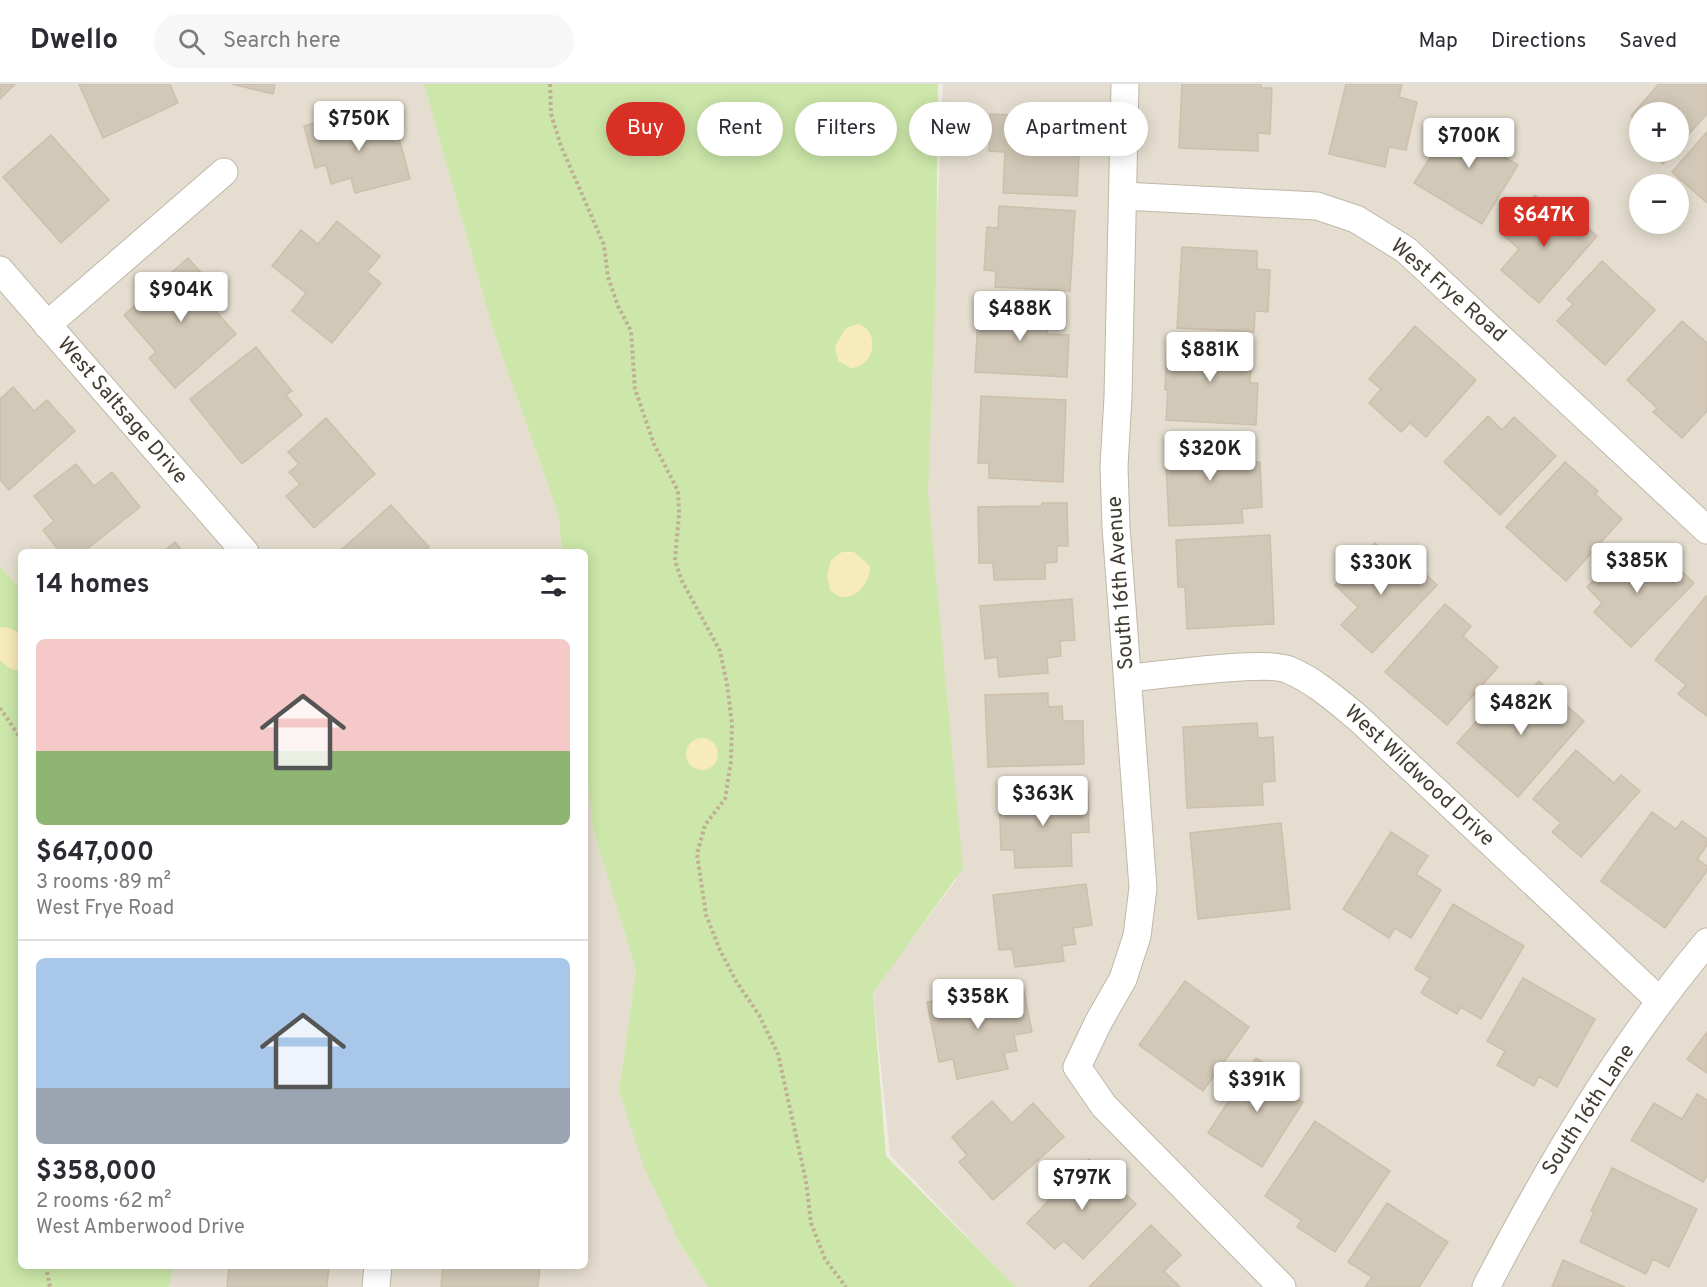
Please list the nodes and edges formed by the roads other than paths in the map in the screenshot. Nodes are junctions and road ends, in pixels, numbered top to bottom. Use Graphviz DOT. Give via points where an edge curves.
graph roads {
  1 [pos="1125,84"];
  2 [pos="224,172"];
  3 [pos="1124,196"];
  4 [pos="0,270"];
  5 [pos="47,325"];
  6 [pos="1707,530"];
  7 [pos="242,549"];
  8 [pos="1128,678"];
  9 [pos="1707,942"];
  10 [pos="1660,1001"];
  11 [pos="378,1269"];
  12 [pos="376,1287"];
  13 [pos="1282,1287"];
  14 [pos="1486,1287"];
  1 -- 3 [label="street, South 16th Avenue"];
  2 -- 5 [label="street"];
  3 -- 6 [label="street, West Frye Road" via="1317,206 1356,219 1406,250"];
  3 -- 8 [label="street, South 16th Avenue" via="1114,466"];
  4 -- 5 [label="street, West Saltsage Drive"];
  5 -- 7 [label="street, West Saltsage Drive"];
  8 -- 10 [label="street, West Wildwood Drive" via="1253,667 1287,668 1317,685 1358,717"];
  8 -- 13 [label="street, South 16th Avenue" via="1143,888 1137,936 1124,979 1077,1067 1104,1106"];
  9 -- 10 [label="street, South 16th Lane"];
  10 -- 14 [label="street, South 16th Lane" via="1531,1200"];
  11 -- 12 [label="street"];
}
